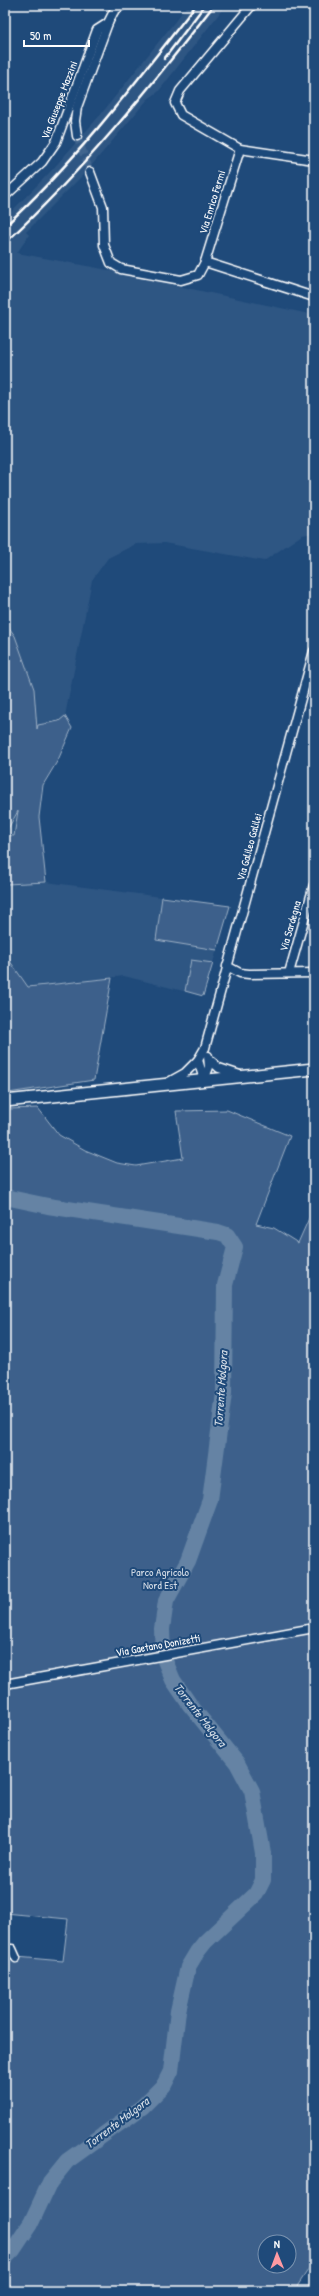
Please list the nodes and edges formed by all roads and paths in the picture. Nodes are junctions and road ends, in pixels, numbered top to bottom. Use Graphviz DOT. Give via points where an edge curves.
graph roads {
  1 [pos="122,5"];
  2 [pos="252,5"];
  3 [pos="108,23"];
  4 [pos="77,136"];
  5 [pos="240,149"];
  6 [pos="314,160"];
  7 [pos="90,172"];
  8 [pos="5,196"];
  9 [pos="205,262"];
  10 [pos="314,297"];
  11 [pos="314,651"];
  12 [pos="314,885"];
  13 [pos="227,966"];
  14 [pos="289,973"];
  15 [pos="314,973"];
  16 [pos="205,1048"];
  17 [pos="209,1059"];
  18 [pos="198,1060"];
  19 [pos="314,1069"];
  20 [pos="242,1076"];
  21 [pos="204,1080"];
  22 [pos="164,1084"];
  23 [pos="5,1101"];
  24 [pos="314,1628"];
  25 [pos="5,1684"];
  26 [pos="5,1949"];
  27 [pos="16,1958"];
  1 -- 3 [label="street, Via Giuseppe Mazzini" via="114,11"];
  2 -- 5 [label="street" via="180,90 175,103 181,115"];
  3 -- 4 [label="street" via="77,107"];
  3 -- 8 [label="street, Via Giuseppe Mazzini" via="97,30 56,142 42,162"];
  5 -- 6 [label="street"];
  5 -- 9 [label="street, Via Enrico Fermi"];
  7 -- 9 [label="street, Via Enrico Fermi" via="103,207 104,245 111,263 121,269 181,280 198,275"];
  9 -- 10 [label="street"];
  11 -- 13 [label="street, Via Galileo Galilei"];
  12 -- 14 [label="street, Via Sardegna"];
  13 -- 14 [label="street" via="240,973"];
  13 -- 16 [label="street, Via Galileo Galilei"];
  14 -- 15 [label="street"];
  16 -- 17 [label="street"];
  16 -- 18 [label="street, Via Galileo Galilei"];
  17 -- 20 [label="street" via="219,1068"];
  17 -- 21 [label="street"];
  18 -- 21 [label="street"];
  18 -- 22 [label="street, Via Galileo Galilei" via="185,1073"];
  19 -- 20 [label="main road"];
  20 -- 21 [label="main road"];
  21 -- 22 [label="main road"];
  22 -- 23 [label="main road"];
  24 -- 25 [label="street, Via Gaetano Donizetti"];
  26 -- 27 [label="street" via="12,1949"];
}
